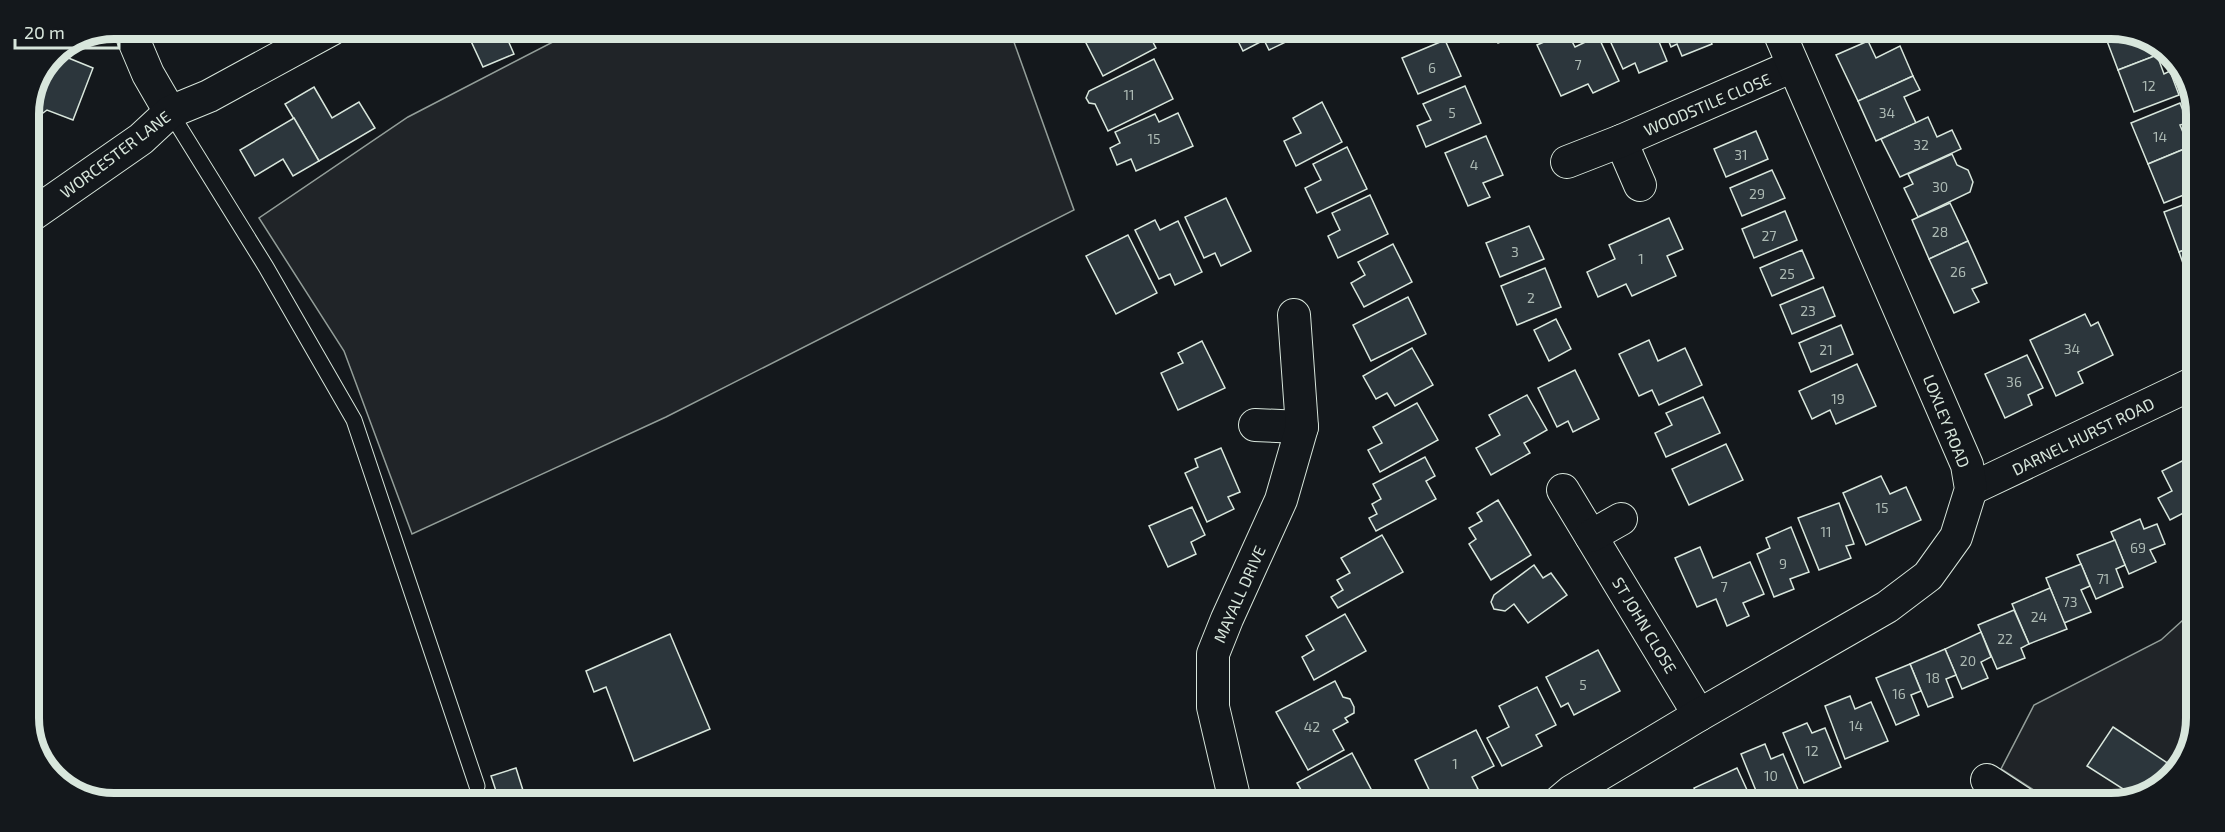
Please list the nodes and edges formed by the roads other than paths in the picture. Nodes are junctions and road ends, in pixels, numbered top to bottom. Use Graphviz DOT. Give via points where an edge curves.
graph roads {
  1 [pos="134,39"];
  2 [pos="314,39"];
  3 [pos="1782,39"];
  4 [pos="1793,66"];
  5 [pos="170,112"];
  6 [pos="1621,141"];
  7 [pos="1567,162"];
  8 [pos="1640,184"];
  9 [pos="39,211"];
  10 [pos="1293,315"];
  11 [pos="2186,386"];
  12 [pos="1255,425"];
  13 [pos="1302,427"];
  14 [pos="1971,489"];
  15 [pos="1563,490"];
  16 [pos="1621,519"];
  17 [pos="1591,536"];
  18 [pos="1699,715"];
  19 [pos="1987,780"];
  20 [pos="477,786"];
  21 [pos="1233,793"];
  22 [pos="1570,793"];
  23 [pos="2007,793"];
  1 -- 5 [label="street"];
  2 -- 5 [label="street, WORCESTER LANE" via="209,96"];
  3 -- 4 [label="street, LOXLEY ROAD"];
  4 -- 6 [label="street, WOODSTILE CLOSE"];
  4 -- 14 [label="street, LOXLEY ROAD" via="1967,465"];
  5 -- 9 [label="street, WORCESTER LANE" via="141,139"];
  5 -- 20 [label="lane" via="354,420"];
  6 -- 7 [label="street, WOODSTILE CLOSE"];
  6 -- 8 [label="street"];
  10 -- 13 [label="street, MAYALL DRIVE"];
  11 -- 14 [label="street, DARNEL HURST ROAD"];
  12 -- 13 [label="street"];
  13 -- 21 [label="street, MAYALL DRIVE" via="1281,500 1213,654 1213,708"];
  14 -- 18 [label="street, LOXLEY ROAD" via="1956,537 1928,576 1887,607"];
  15 -- 17 [label="street, ST JOHN CLOSE"];
  16 -- 17 [label="street"];
  17 -- 18 [label="street, ST JOHN CLOSE"];
  18 -- 22 [label="street, LOXLEY ROAD"];
  19 -- 23 [label="street"];
}
